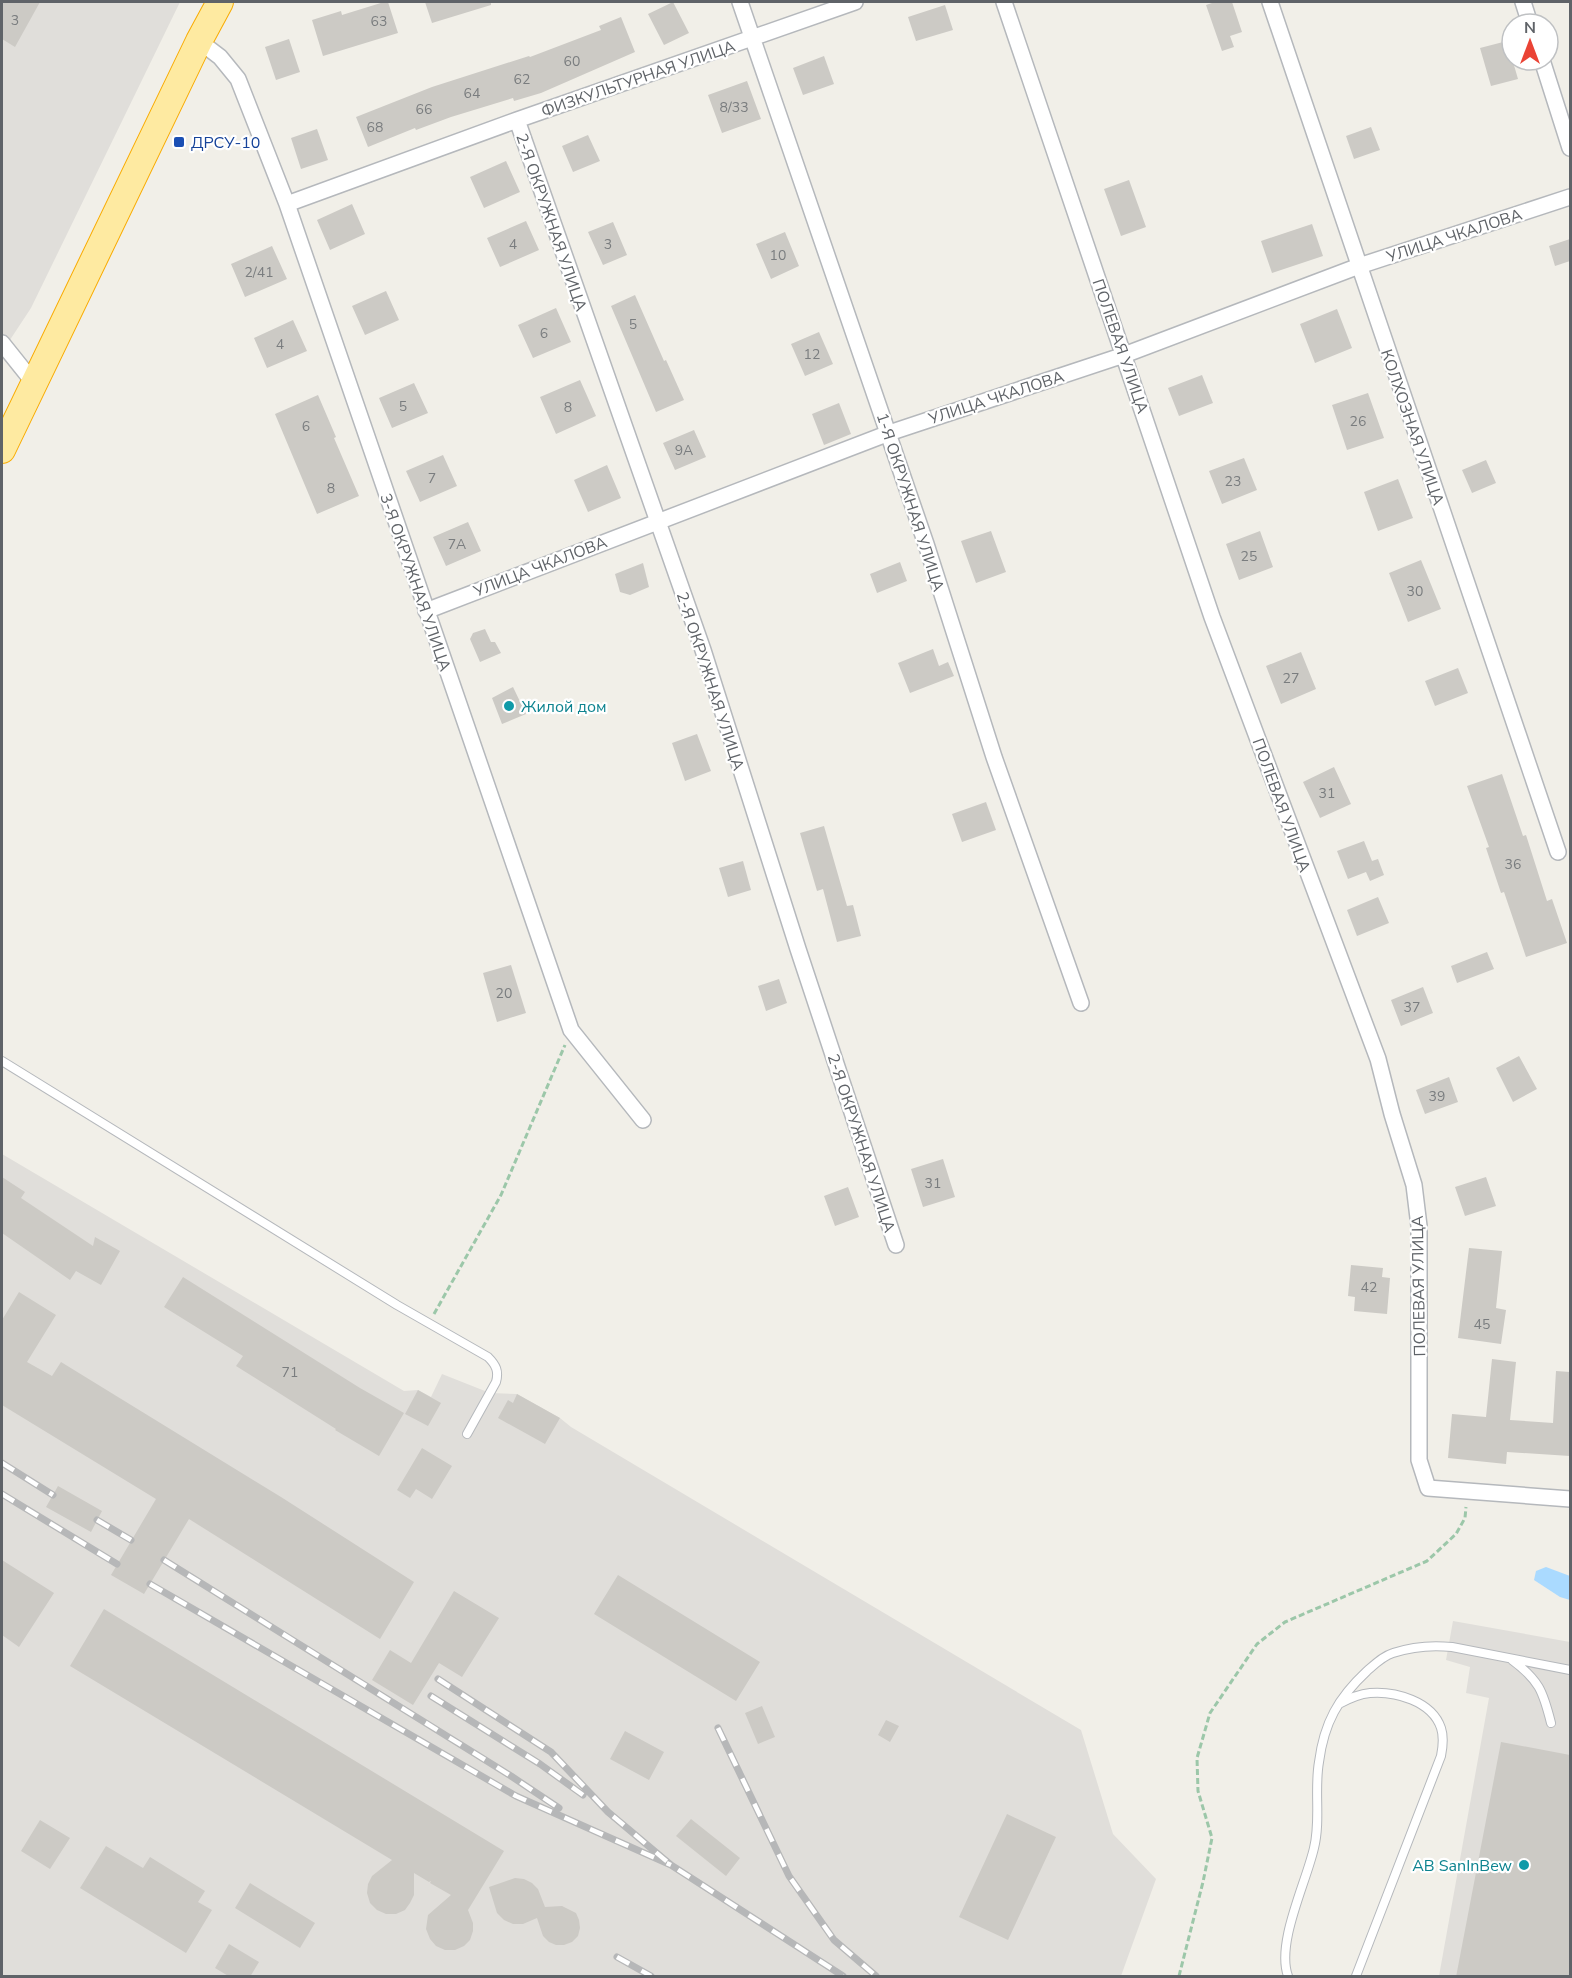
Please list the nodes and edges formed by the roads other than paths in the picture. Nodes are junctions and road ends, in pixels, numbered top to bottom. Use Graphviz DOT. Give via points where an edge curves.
graph roads {
  1 [pos="220,2"];
  2 [pos="740,2"];
  3 [pos="855,2"];
  4 [pos="1004,2"];
  5 [pos="1270,2"];
  6 [pos="752,38"];
  7 [pos="199,41"];
  8 [pos="1546,72"];
  9 [pos="517,120"];
  10 [pos="1570,148"];
  11 [pos="1570,196"];
  12 [pos="287,204"];
  13 [pos="1359,266"];
  14 [pos="2,343"];
  15 [pos="1124,355"];
  16 [pos="34,383"];
  17 [pos="889,433"];
  18 [pos="2,450"];
  19 [pos="656,521"];
  20 [pos="426,611"];
  21 [pos="1558,852"];
  22 [pos="1081,1003"];
  23 [pos="2,1061"];
  24 [pos="643,1120"];
  25 [pos="896,1245"];
  26 [pos="467,1434"];
  27 [pos="1570,1499"];
  28 [pos="1508,1658"];
  29 [pos="1570,1670"];
  30 [pos="1335,1706"];
  31 [pos="1551,1723"];
  32 [pos="1288,1977"];
  33 [pos="1356,1977"];
  1 -- 7 [label="highway"];
  2 -- 6 [label="street, 1-Я ОКРУЖНАЯ УЛИЦА"];
  3 -- 6 [label="street, ФИЗКУЛЬТУРНАЯ УЛИЦА"];
  4 -- 15 [label="street, ПОЛЕВАЯ УЛИЦА"];
  5 -- 13 [label="street, КОЛХОЗНАЯ УЛИЦА"];
  6 -- 9 [label="street, ФИЗКУЛЬТУРНАЯ УЛИЦА"];
  6 -- 17 [label="street, 1-Я ОКРУЖНАЯ УЛИЦА"];
  7 -- 12 [label="street, 3-Я ОКРУЖНАЯ УЛИЦА" via="220,57 238,79"];
  7 -- 16 [label="highway"];
  8 -- 10 [label="street"];
  9 -- 12 [label="street, ФИЗКУЛЬТУРНАЯ УЛИЦА"];
  9 -- 19 [label="street, 2-Я ОКРУЖНАЯ УЛИЦА"];
  11 -- 13 [label="street, УЛИЦА ЧКАЛОВА"];
  12 -- 20 [label="street, 3-Я ОКРУЖНАЯ УЛИЦА"];
  13 -- 15 [label="street, УЛИЦА ЧКАЛОВА"];
  13 -- 21 [label="street, КОЛХОЗНАЯ УЛИЦА"];
  14 -- 16 [label="street"];
  15 -- 17 [label="street, УЛИЦА ЧКАЛОВА"];
  15 -- 27 [label="street, ПОЛЕВАЯ УЛИЦА" via="1212,617 1378,1059 1414,1185 1419,1226 1419,1460 1424,1479 1428,1488"];
  16 -- 18 [label="highway"];
  17 -- 19 [label="street, УЛИЦА ЧКАЛОВА"];
  17 -- 22 [label="street, 1-Я ОКРУЖНАЯ УЛИЦА" via="994,757"];
  19 -- 20 [label="street, УЛИЦА ЧКАЛОВА"];
  19 -- 25 [label="street, 2-Я ОКРУЖНАЯ УЛИЦА" via="703,650"];
  20 -- 24 [label="street, 3-Я ОКРУЖНАЯ УЛИЦА" via="571,1029"];
  23 -- 26 [label="lane" via="488,1357 496,1365 496,1382"];
  28 -- 29 [label="lane"];
  28 -- 30 [label="lane" via="1449,1646 1391,1653 1357,1680"];
  28 -- 31 [label="lane" via="1538,1684"];
  30 -- 32 [label="lane" via="1325,1729 1318,1763 1317,1837 1284,1954"];
  30 -- 33 [label="lane" via="1369,1693 1412,1700 1435,1716 1444,1740"];
}
